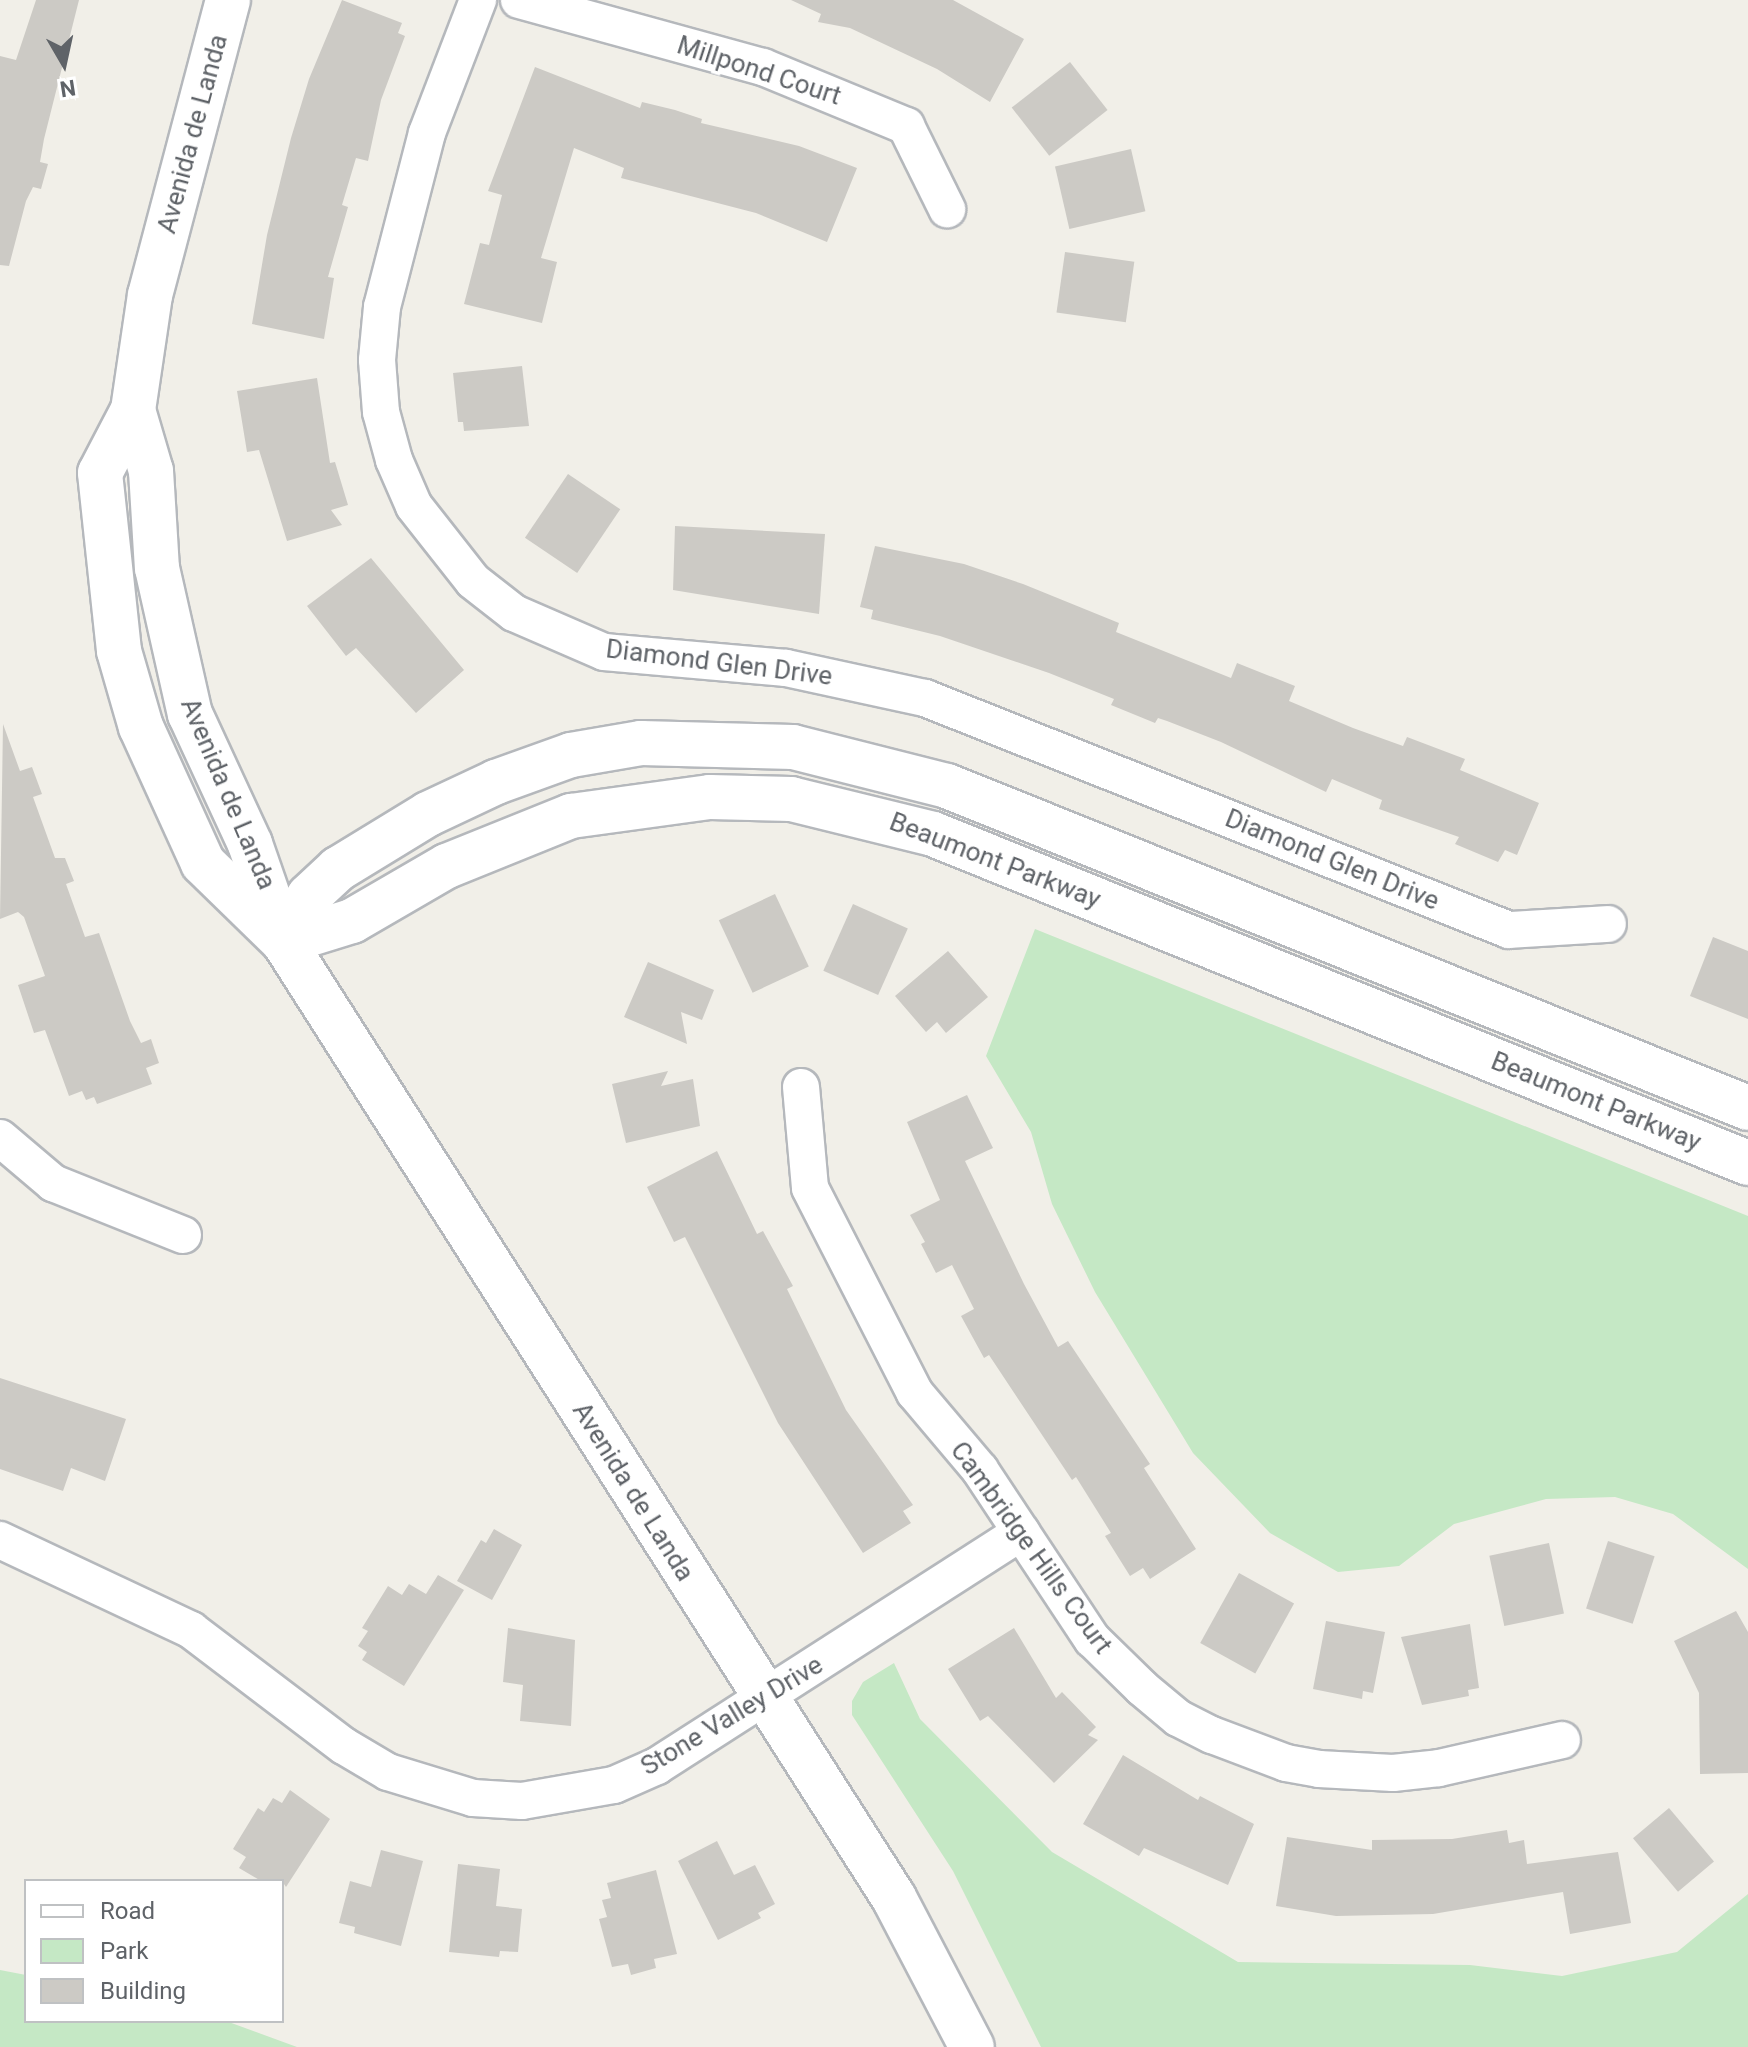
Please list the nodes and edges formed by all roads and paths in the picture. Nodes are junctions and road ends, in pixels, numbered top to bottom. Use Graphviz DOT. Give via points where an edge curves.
graph roads {
  1 [pos="228,0"];
  2 [pos="478,0"];
  3 [pos="519,0"];
  4 [pos="947,209"];
  5 [pos="1608,924"];
  6 [pos="284,942"];
  7 [pos="801,1087"];
  8 [pos="1748,1108"];
  9 [pos="0,1138"];
  10 [pos="1748,1163"];
  11 [pos="183,1235"];
  12 [pos="1021,1532"];
  13 [pos="0,1540"];
  14 [pos="764,1698"];
  15 [pos="1562,1740"];
  16 [pos="972,2047"];
  1 -- 6 [label="street, Avenida de Landa" via="150,295 133,410 100,473 119,651 141,727 203,863"];
  2 -- 5 [label="street, Diamond Glen Drive" via="427,133 382,307 377,360 381,412 399,471 442,547 473,581 525,619 604,652 786,668 925,698 1509,930"];
  3 -- 4 [label="street, Millpond Court" via="763,67 906,126"];
  6 -- 8 [label="street, Beaumont Parkway" via="309,896 338,869 428,814 496,782 571,755 641,743 793,747 947,786"];
  6 -- 10 [label="street, Beaumont Parkway" via="352,921 447,866 571,816 710,797 791,799 933,834"];
  6 -- 14 [label="street, Avenida de Landa"];
  7 -- 12 [label="street, Cambridge Hills Court" via="810,1188 915,1393 980,1470"];
  9 -- 11 [label="street" via="53,1183"];
  12 -- 14 [label="street, Stone Valley Drive"];
  12 -- 15 [label="street, Cambridge Hills Court" via="1092,1639 1178,1718 1212,1735 1286,1763 1393,1773 1488,1759"];
  13 -- 14 [label="street, Stone Valley Drive" via="191,1630 344,1746 388,1772 473,1798 522,1801 614,1785 657,1766"];
  14 -- 16 [label="street, Avenida de Landa" via="894,1898"];
}
